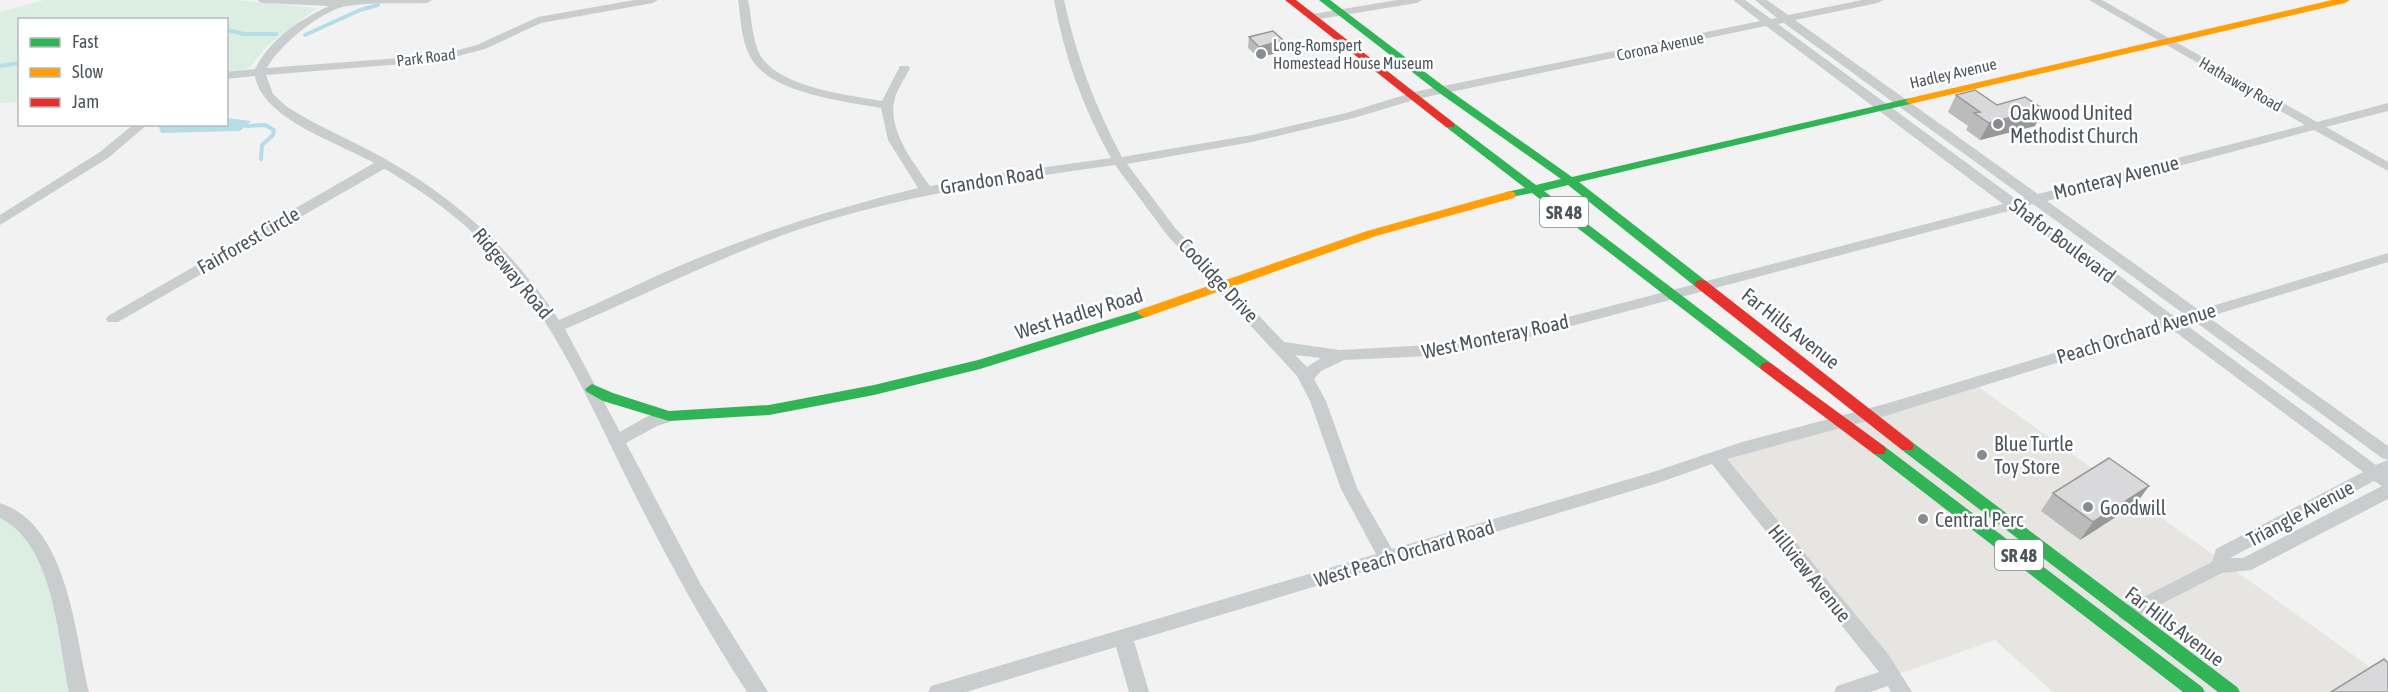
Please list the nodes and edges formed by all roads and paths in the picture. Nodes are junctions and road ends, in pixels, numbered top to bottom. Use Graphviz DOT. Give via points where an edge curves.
graph roads {
  1 [pos="262,0"];
  2 [pos="427,0"];
  3 [pos="653,0"];
  4 [pos="743,0"];
  5 [pos="1059,0"];
  6 [pos="1290,0"];
  7 [pos="1324,0"];
  8 [pos="1417,0"];
  9 [pos="1738,0"];
  10 [pos="1760,0"];
  11 [pos="1878,0"];
  12 [pos="2094,0"];
  13 [pos="2344,0"];
  14 [pos="347,2"];
  15 [pos="1343,14"];
  16 [pos="1313,18"];
  17 [pos="1786,19"];
  18 [pos="1768,22"];
  19 [pos="2166,41"];
  20 [pos="904,68"];
  21 [pos="260,72"];
  22 [pos="228,76"];
  23 [pos="1442,90"];
  24 [pos="1414,96"];
  25 [pos="1901,102"];
  26 [pos="888,106"];
  27 [pos="1883,107"];
  28 [pos="2388,107"];
  29 [pos="140,126"];
  30 [pos="2315,126"];
  31 [pos="1119,161"];
  32 [pos="384,163"];
  33 [pos="2388,167"];
  34 [pos="1568,179"];
  35 [pos="1533,188"];
  36 [pos="926,190"];
  37 [pos="2035,198"];
  38 [pos="2013,203"];
  39 [pos="0,221"];
  40 [pos="2388,257"];
  41 [pos="1705,285"];
  42 [pos="1223,286"];
  43 [pos="1668,294"];
  44 [pos="2199,315"];
  45 [pos="113,318"];
  46 [pos="2173,322"];
  47 [pos="558,326"];
  48 [pos="1281,347"];
  49 [pos="1343,356"];
  50 [pos="1306,377"];
  51 [pos="592,389"];
  52 [pos="1869,414"];
  53 [pos="669,416"];
  54 [pos="1840,421"];
  55 [pos="617,441"];
  56 [pos="2388,454"];
  57 [pos="1715,456"];
  58 [pos="2384,474"];
  59 [pos="2388,491"];
  60 [pos="0,510"];
  61 [pos="1387,557"];
  62 [pos="2220,566"];
  63 [pos="2126,614"];
  64 [pos="1124,637"];
  65 [pos="1896,685"];
  66 [pos="79,692"];
  67 [pos="758,692"];
  68 [pos="938,692"];
  69 [pos="1139,692"];
  70 [pos="1844,692"];
  71 [pos="2196,692"];
  72 [pos="2231,692"];
  1 -- 14 [label="street"];
  2 -- 14 [label="street"];
  3 -- 21 [label="street, Park Road" via="538,20 481,47 446,57"];
  4 -- 26 [label="street" via="751,43 757,59 768,71 790,83"];
  5 -- 31 [label="street, Coolidge Drive" via="1076,66"];
  6 -- 16 [label="main road, Far Hills Avenue / SR 48"];
  7 -- 15 [label="main road, Far Hills Avenue / SR 48"];
  8 -- 15 [label="street"];
  9 -- 18 [label="street, Shafor Boulevard"];
  10 -- 17 [label="street, Shafor Boulevard"];
  11 -- 17 [label="street, Corona Avenue"];
  12 -- 19 [label="street, Hathaway Road"];
  13 -- 19 [label="main road, Hadley Avenue"];
  14 -- 21 [label="street" via="284,40 263,60"];
  15 -- 16 [label="street"];
  15 -- 23 [label="main road, Far Hills Avenue / SR 48"];
  16 -- 24 [label="main road, Far Hills Avenue / SR 48"];
  17 -- 18 [label="street, Corona Avenue"];
  17 -- 25 [label="street, Shafor Boulevard"];
  18 -- 23 [label="street, Corona Avenue"];
  18 -- 27 [label="street, Shafor Boulevard"];
  19 -- 25 [label="main road, Hadley Avenue"];
  19 -- 30 [label="street, Hathaway Road"];
  20 -- 26 [label="street"];
  21 -- 22 [label="street, Park Road"];
  21 -- 32 [label="street, Ridgeway Road" via="264,90 272,101 293,117"];
  23 -- 24 [label="street, Grandon Road"];
  23 -- 34 [label="main road, Far Hills Avenue / SR 48"];
  24 -- 31 [label="street, Grandon Road" via="1258,138"];
  24 -- 35 [label="main road, Far Hills Avenue / SR 48"];
  25 -- 27 [label="main road, Hadley Avenue"];
  25 -- 37 [label="street, Shafor Boulevard"];
  26 -- 36 [label="street" via="894,140"];
  27 -- 34 [label="main road, Hadley Avenue"];
  27 -- 38 [label="street, Shafor Boulevard"];
  28 -- 30 [label="street, Monteray Avenue"];
  29 -- 39 [label="street" via="104,155"];
  30 -- 33 [label="street, Hathaway Road"];
  30 -- 37 [label="street, Monteray Avenue"];
  31 -- 36 [label="street, Grandon Road" via="1016,173"];
  31 -- 42 [label="street, Coolidge Drive" via="1150,205"];
  32 -- 45 [label="street, Fairforest Circle"];
  32 -- 47 [label="street, Ridgeway Road" via="473,224 519,272"];
  34 -- 35 [label="main road, West Hadley Road"];
  34 -- 41 [label="main road, Far Hills Avenue / SR 48"];
  35 -- 42 [label="main road, West Hadley Road" via="1377,230"];
  35 -- 43 [label="main road, Far Hills Avenue / SR 48"];
  36 -- 47 [label="street, Grandon Road" via="849,209 754,241"];
  37 -- 38 [label="street, Monteray Avenue"];
  37 -- 44 [label="street, Shafor Boulevard"];
  38 -- 41 [label="street, Monteray Avenue"];
  38 -- 46 [label="street, Shafor Boulevard"];
  40 -- 44 [label="street, Peach Orchard Avenue"];
  41 -- 43 [label="street, West Monteray Road"];
  41 -- 52 [label="main road, Far Hills Avenue / SR 48"];
  42 -- 48 [label="street, Coolidge Drive"];
  42 -- 53 [label="main road, West Hadley Road" via="1084,333 927,378 769,410"];
  43 -- 49 [label="street, West Monteray Road" via="1479,343 1410,353"];
  43 -- 54 [label="main road, Far Hills Avenue / SR 48"];
  44 -- 46 [label="street, Peach Orchard Avenue"];
  44 -- 56 [label="street, Shafor Boulevard"];
  46 -- 52 [label="street, Peach Orchard Avenue"];
  46 -- 58 [label="street, Shafor Boulevard"];
  47 -- 51 [label="street, Ridgeway Road"];
  48 -- 49 [label="street, West Monteray Road"];
  48 -- 50 [label="street, Coolidge Drive"];
  49 -- 50 [label="street" via="1325,361"];
  50 -- 61 [label="street, Coolidge Drive" via="1349,489"];
  51 -- 53 [label="main road, West Hadley Road"];
  51 -- 55 [label="street, Ridgeway Road"];
  52 -- 54 [label="street, West Peach Orchard Road"];
  52 -- 63 [label="main road, Far Hills Avenue / SR 48"];
  53 -- 55 [label="street"];
  54 -- 57 [label="street, West Peach Orchard Road"];
  54 -- 71 [label="main road, Far Hills Avenue / SR 48"];
  55 -- 67 [label="street, Ridgeway Road" via="681,564"];
  57 -- 61 [label="street, West Peach Orchard Road" via="1658,477"];
  57 -- 65 [label="street, Hillview Avenue" via="1881,660"];
  58 -- 62 [label="street, Triangle Avenue" via="2222,554"];
  59 -- 62 [label="street, Triangle Avenue" via="2245,565"];
  60 -- 66 [label="street" via="20,519 41,551 65,616"];
  61 -- 64 [label="street, West Peach Orchard Road"];
  62 -- 63 [label="street, Triangle Avenue"];
  63 -- 72 [label="main road, Far Hills Avenue / SR 48"];
  64 -- 68 [label="street, West Peach Orchard Road"];
  64 -- 69 [label="street"];
  65 -- 70 [label="street"];
}
